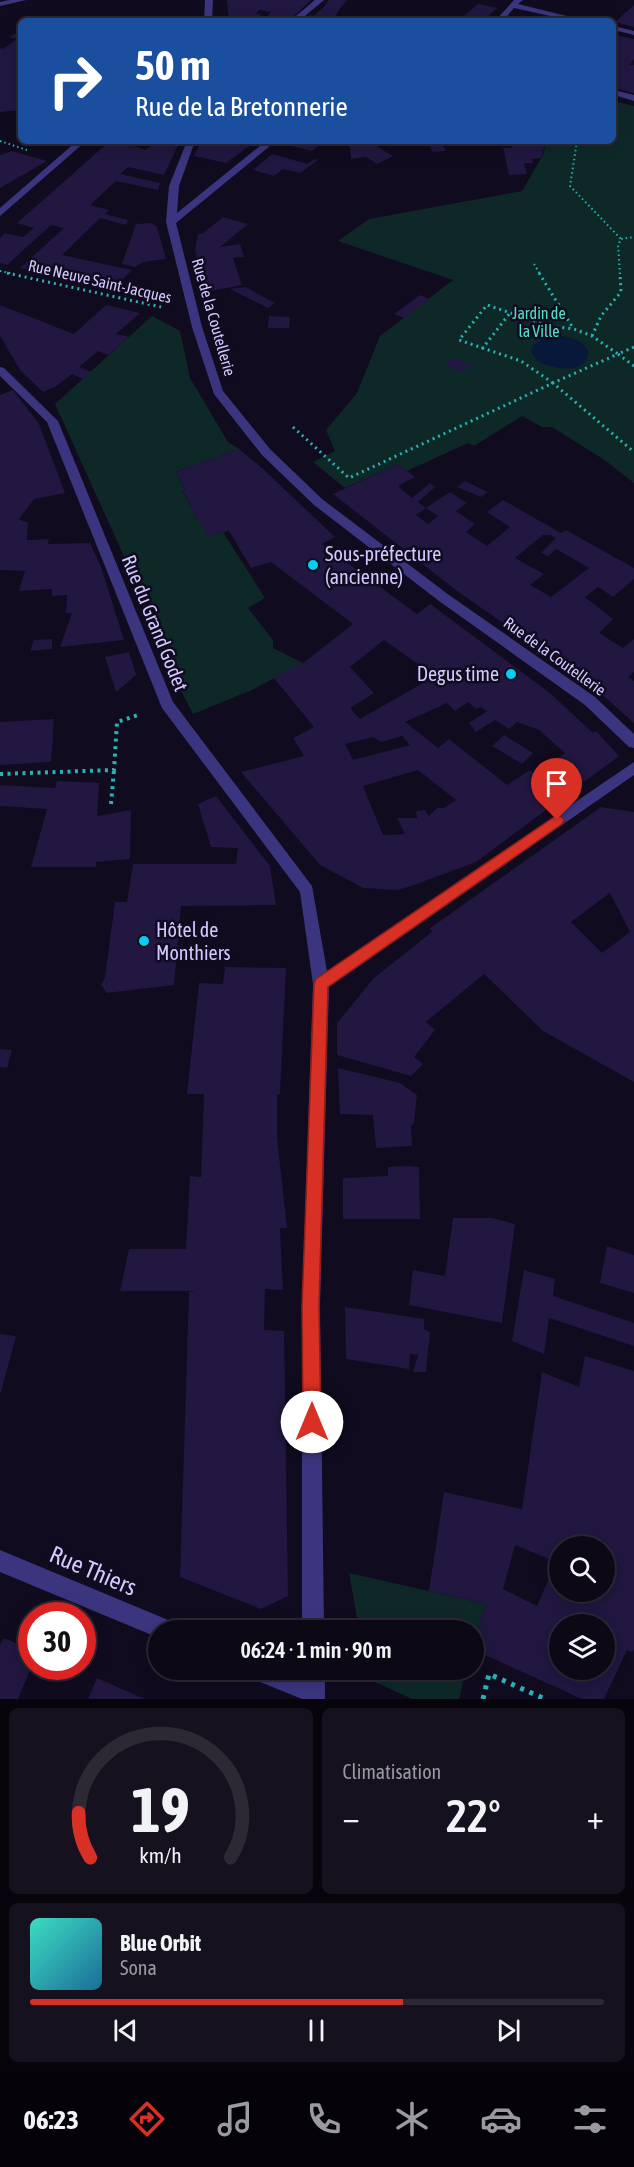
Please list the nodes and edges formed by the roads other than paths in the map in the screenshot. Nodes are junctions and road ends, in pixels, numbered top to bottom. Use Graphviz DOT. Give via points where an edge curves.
graph roads {
  1 [pos="22,0"];
  2 [pos="209,0"];
  3 [pos="320,0"];
  4 [pos="515,2"];
  5 [pos="0,4"];
  6 [pos="208,18"];
  7 [pos="298,18"];
  8 [pos="502,18"];
  9 [pos="572,18"];
  10 [pos="616,28"];
  11 [pos="634,33"];
  12 [pos="616,94"];
  13 [pos="634,98"];
  14 [pos="79,144"];
  15 [pos="190,144"];
  16 [pos="268,144"];
  17 [pos="0,213"];
  18 [pos="171,222"];
  19 [pos="0,370"];
  20 [pos="634,743"];
  21 [pos="634,768"];
  22 [pos="321,984"];
  23 [pos="0,1561"];
  24 [pos="314,1620"];
  25 [pos="148,1623"];
  26 [pos="280,1680"];
  27 [pos="314,1680"];
  28 [pos="314,1696"];
  1 -- 5 [label="street"];
  2 -- 6 [label="street"];
  3 -- 7 [label="street"];
  4 -- 8 [label="street"];
  4 -- 9 [label="street"];
  10 -- 11 [label="street"];
  12 -- 13 [label="street"];
  14 -- 17 [label="street"];
  15 -- 18 [label="street, Rue de la Coutellerie" via="174,186"];
  16 -- 18 [label="street"];
  18 -- 20 [label="street, Rue de la Coutellerie" via="218,392 266,452 318,502 444,598 590,701"];
  19 -- 22 [label="street, Rue du Grand Godet" via="52,421 166,704 307,890"];
  21 -- 22 [label="street"];
  22 -- 24 [label="street, Rue du Grand Godet" via="311,1306"];
  23 -- 25 [label="street, Rue Thiers"];
  26 -- 28 [label="street"];
  27 -- 28 [label="street"];
}
